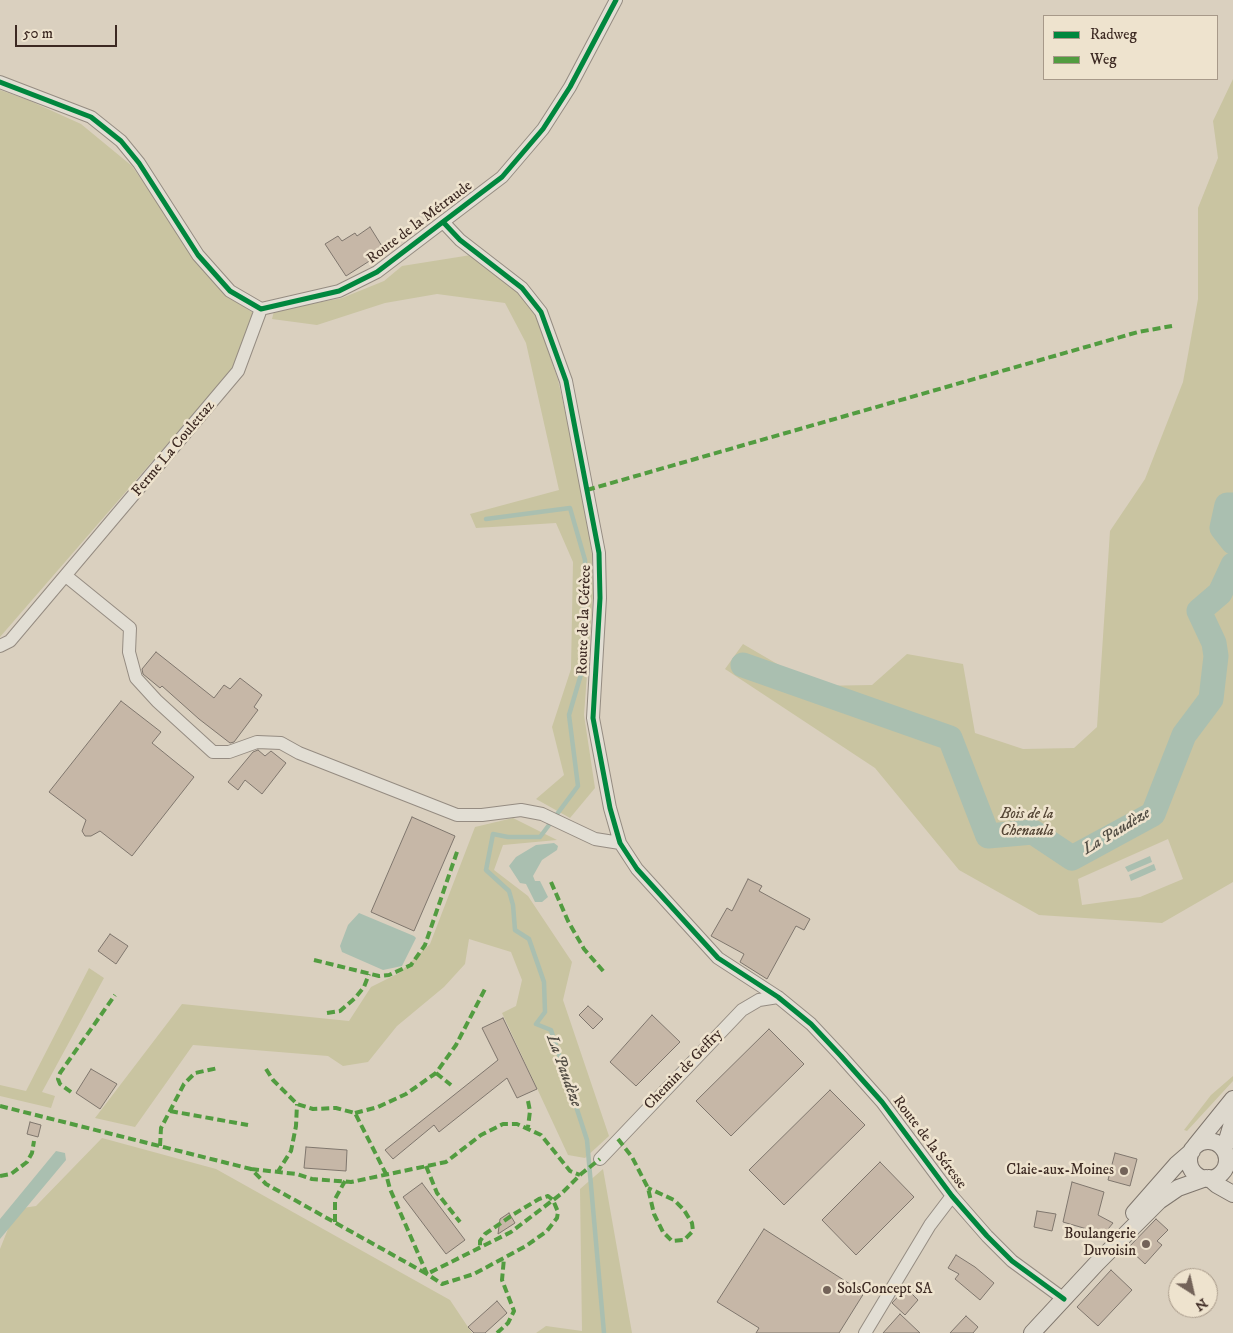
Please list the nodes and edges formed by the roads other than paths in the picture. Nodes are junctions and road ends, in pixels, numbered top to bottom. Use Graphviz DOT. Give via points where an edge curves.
graph roads {
  1 [pos="616,0"];
  2 [pos="0,82"];
  3 [pos="444,223"];
  4 [pos="261,309"];
  5 [pos="66,576"];
  6 [pos="0,646"];
  7 [pos="620,843"];
  8 [pos="778,997"];
  9 [pos="1233,1099"];
  10 [pos="1233,1120"];
  11 [pos="1194,1148"];
  12 [pos="1228,1158"];
  13 [pos="600,1159"];
  14 [pos="1207,1178"];
  15 [pos="1233,1194"];
  16 [pos="952,1196"];
  17 [pos="1097,1263"];
  18 [pos="1064,1299"];
  19 [pos="1037,1331"];
  20 [pos="865,1333"];
  1 -- 3 [label="street, Route de la Métraude" via="570,87 543,129 502,177"];
  2 -- 4 [label="street" via="91,117 121,141 139,163 198,255 230,290"];
  3 -- 4 [label="street, Route de la Métraude" via="377,272 339,291"];
  3 -- 7 [label="street, Route de la Cérèce" via="460,240 522,288 541,312 566,381 599,554 600,598 593,718"];
  4 -- 5 [label="street, Ferme La Coulettaz" via="238,372"];
  5 -- 6 [label="street, Ferme La Coulettaz" via="10,640"];
  5 -- 7 [label="street" via="130,628 130,652 136,678 213,752 229,752 257,742 281,743 458,815 521,810 542,814 595,839"];
  7 -- 8 [label="street, Route de la Cérèce" via="637,869 718,958"];
  8 -- 13 [label="street, Chemin de Geffry" via="760,1000 742,1010"];
  8 -- 16 [label="street, Route de la Séresse" via="811,1024 882,1102"];
  9 -- 11 [label="main road"];
  10 -- 12 [label="main road"];
  11 -- 12 [label="main road" via="1210,1141 1220,1145"];
  11 -- 14 [label="main road" via="1191,1168 1200,1177"];
  11 -- 17 [label="main road" via="1146,1199"];
  12 -- 14 [label="main road" via="1222,1172"];
  14 -- 15 [label="main road"];
  14 -- 17 [label="main road" via="1167,1194"];
  16 -- 18 [label="street, Route de la Séresse" via="1012,1261"];
  16 -- 20 [label="street" via="930,1225"];
  17 -- 18 [label="main road"];
  18 -- 19 [label="main road"];
}
